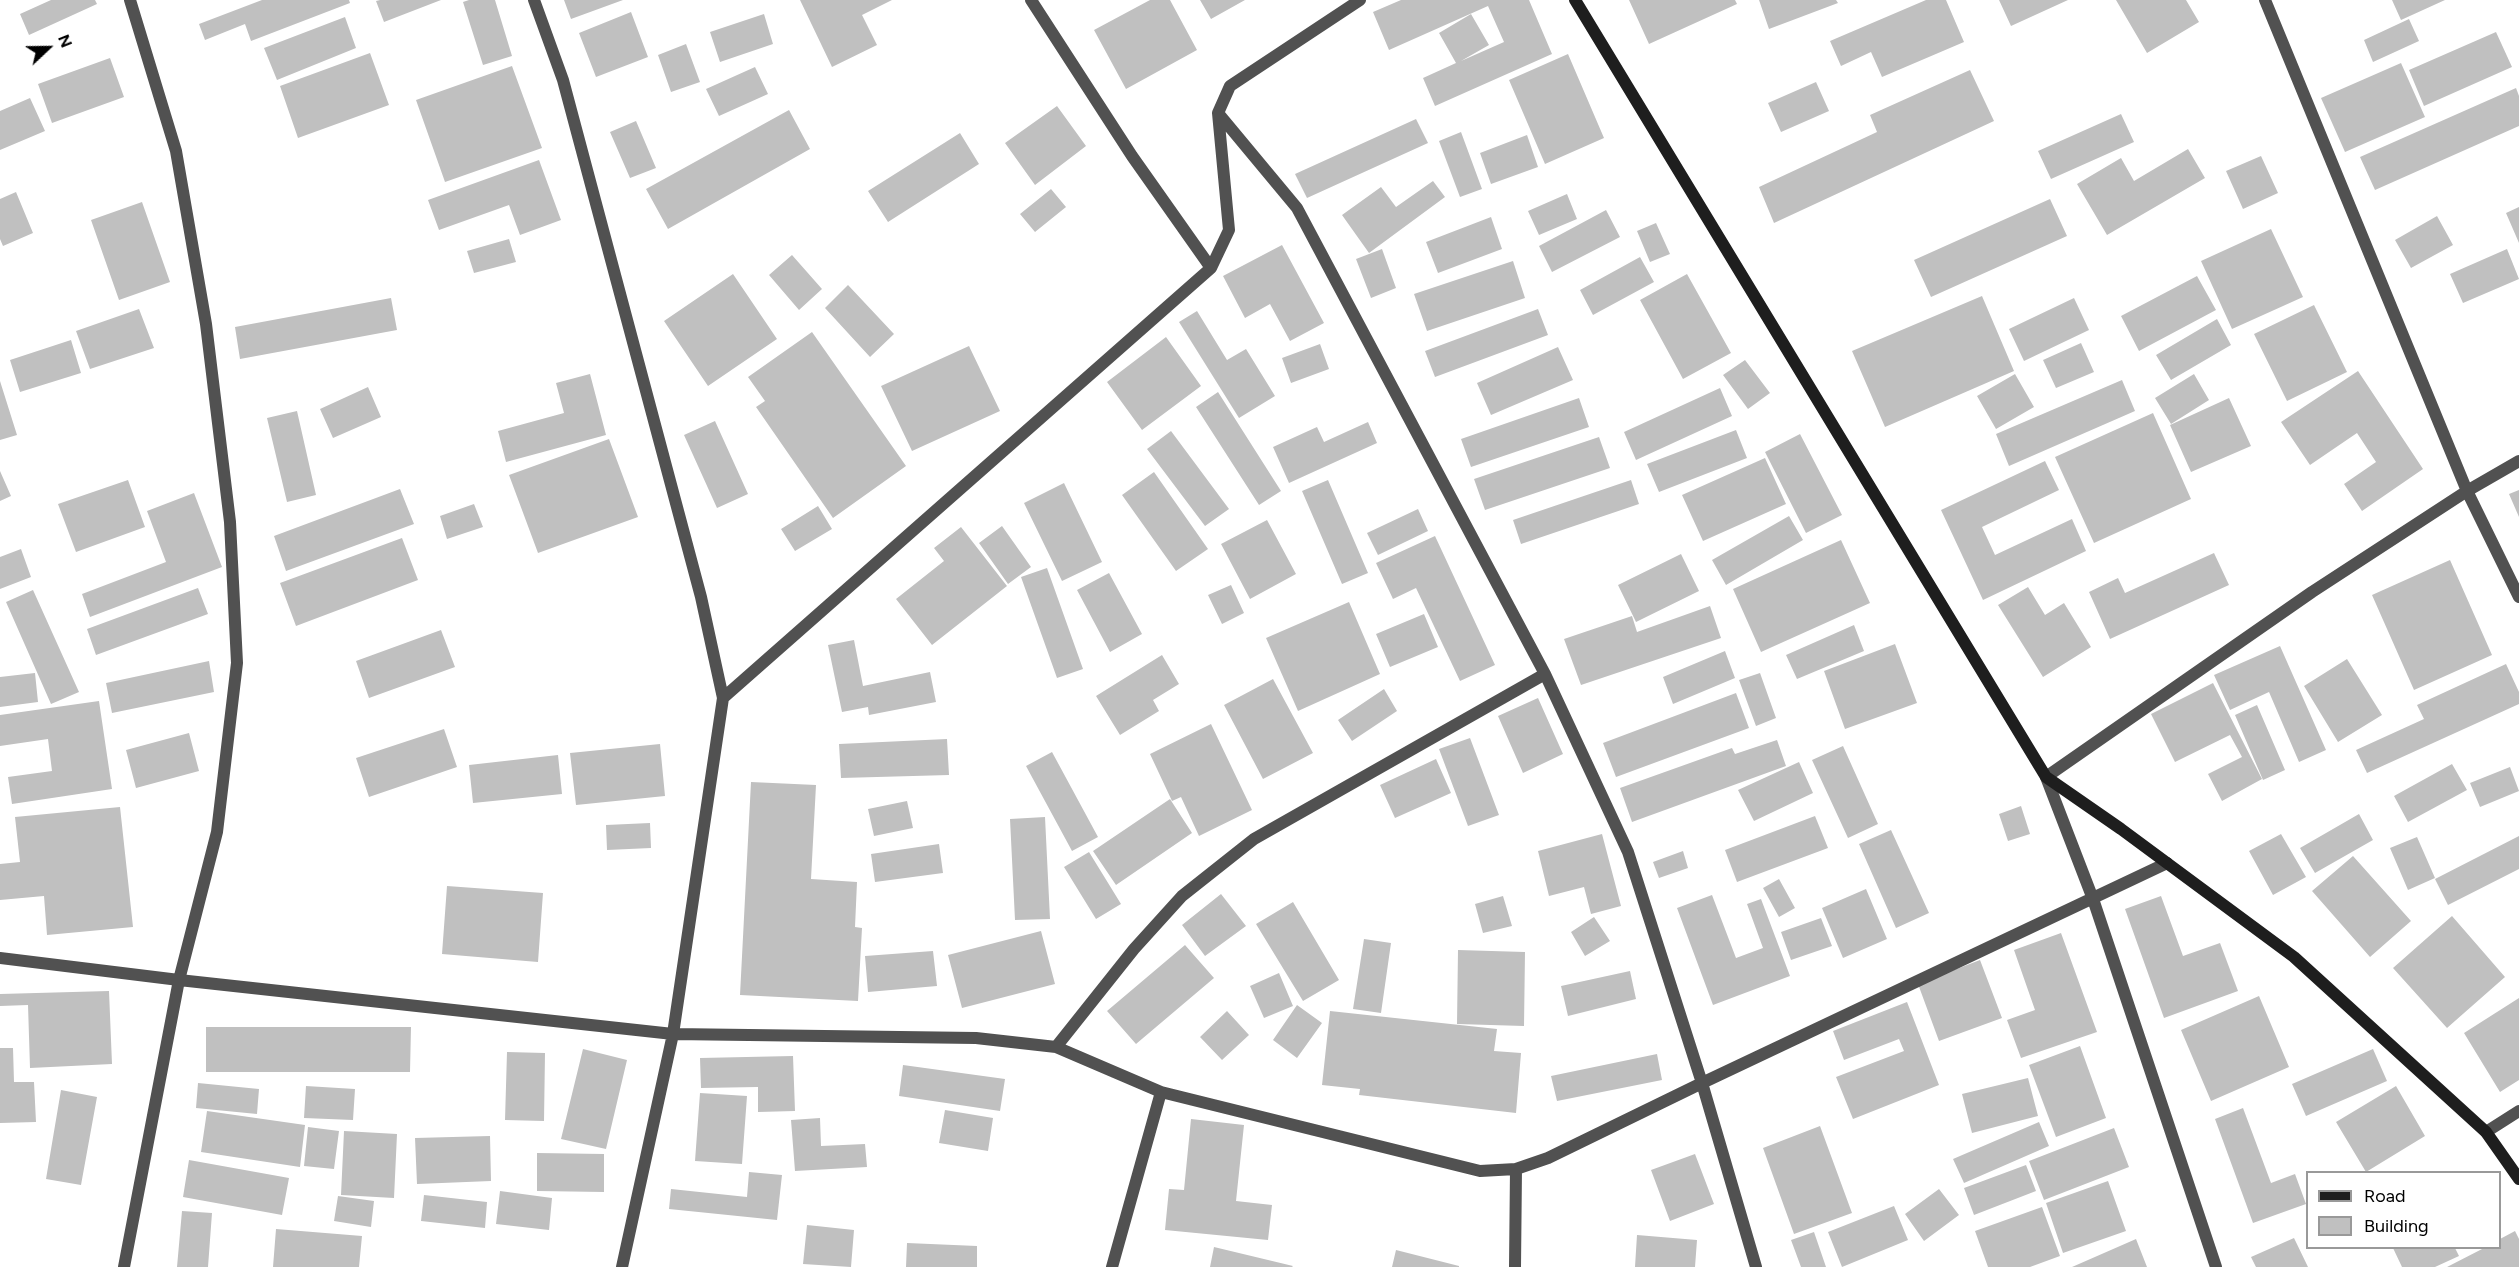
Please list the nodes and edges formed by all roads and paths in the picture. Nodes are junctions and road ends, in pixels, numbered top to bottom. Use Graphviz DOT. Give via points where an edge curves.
graph roads {
  1 [pos="130,0"];
  2 [pos="534,0"];
  3 [pos="1031,0"];
  4 [pos="1360,0"];
  5 [pos="1575,0"];
  6 [pos="2265,0"];
  7 [pos="1218,113"];
  8 [pos="1211,268"];
  9 [pos="2519,461"];
  10 [pos="2467,491"];
  11 [pos="2519,597"];
  12 [pos="1545,674"];
  13 [pos="723,698"];
  14 [pos="2046,777"];
  15 [pos="2167,863"];
  16 [pos="2093,899"];
  17 [pos="0,958"];
  18 [pos="179,980"];
  19 [pos="673,1034"];
  20 [pos="1056,1047"];
  21 [pos="1701,1083"];
  22 [pos="1161,1092"];
  23 [pos="2519,1110"];
  24 [pos="2486,1132"];
  25 [pos="1516,1169"];
  26 [pos="2519,1179"];
  27 [pos="124,1267"];
  28 [pos="622,1267"];
  29 [pos="1112,1267"];
  30 [pos="1515,1267"];
  31 [pos="1756,1267"];
  32 [pos="2216,1267"];
  1 -- 18 [label="street" via="176,151 206,324 232,557 237,663 217,832"];
  2 -- 13 [label="street" via="563,80 701,597"];
  3 -- 8 [label="street" via="1132,156"];
  4 -- 7 [label="street" via="1230,86"];
  5 -- 14 [label="street"];
  6 -- 10 [label="street"];
  7 -- 8 [label="street" via="1229,230"];
  7 -- 12 [label="street" via="1297,208"];
  8 -- 13 [label="street"];
  9 -- 10 [label="street"];
  10 -- 11 [label="street"];
  10 -- 14 [label="street" via="2312,592"];
  12 -- 20 [label="street" via="1254,839 1182,896"];
  12 -- 21 [label="street" via="1628,852"];
  13 -- 19 [label="street"];
  14 -- 15 [label="street"];
  14 -- 16 [label="street"];
  15 -- 16 [label="street"];
  15 -- 24 [label="street" via="2294,957"];
  16 -- 21 [label="street"];
  16 -- 32 [label="street"];
  17 -- 18 [label="street"];
  18 -- 19 [label="street"];
  18 -- 27 [label="street"];
  19 -- 20 [label="street" via="976,1038"];
  19 -- 28 [label="street"];
  20 -- 22 [label="street"];
  21 -- 25 [label="street" via="1548,1158"];
  21 -- 31 [label="street"];
  22 -- 25 [label="street" via="1480,1171"];
  22 -- 29 [label="street"];
  23 -- 24 [label="street"];
  24 -- 26 [label="street"];
  25 -- 30 [label="street"];
}
